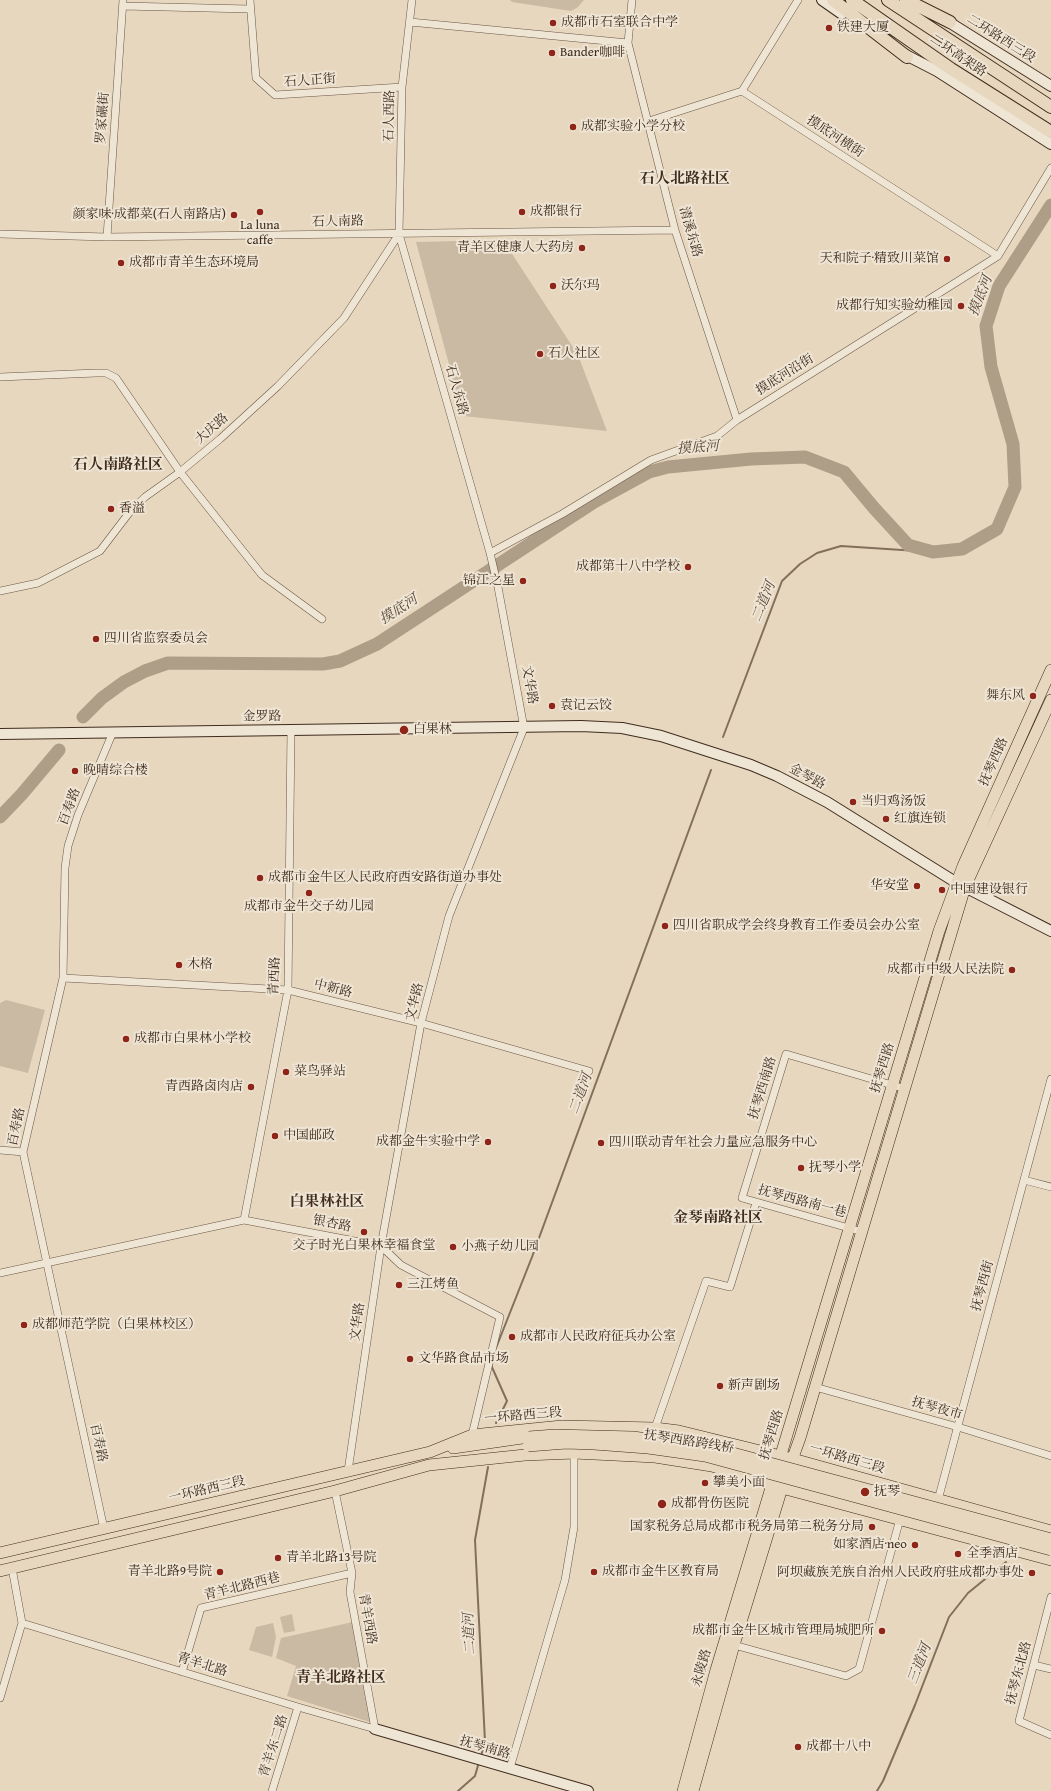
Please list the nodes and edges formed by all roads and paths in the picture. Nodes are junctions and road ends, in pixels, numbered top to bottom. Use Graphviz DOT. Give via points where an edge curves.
graph roads {
  1 [pos="250,0"];
  2 [pos="412,0"];
  3 [pos="632,0"];
  4 [pos="798,0"];
  5 [pos="822,0"];
  6 [pos="833,0"];
  7 [pos="888,0"];
  8 [pos="906,0"];
  9 [pos="917,0"];
  10 [pos="123,3"];
  11 [pos="849,4"];
  12 [pos="249,9"];
  13 [pos="410,22"];
  14 [pos="950,22"];
  15 [pos="628,43"];
  16 [pos="907,57"];
  17 [pos="1051,86"];
  18 [pos="402,87"];
  19 [pos="742,91"];
  20 [pos="1051,107"];
  21 [pos="649,121"];
  22 [pos="1051,132"];
  23 [pos="1051,144"];
  24 [pos="1051,168"];
  25 [pos="675,230"];
  26 [pos="0,234"];
  27 [pos="399,234"];
  28 [pos="107,237"];
  29 [pos="998,256"];
  30 [pos="0,377"];
  31 [pos="737,420"];
  32 [pos="180,472"];
  33 [pos="490,553"];
  34 [pos="0,591"];
  35 [pos="322,619"];
  36 [pos="1051,670"];
  37 [pos="1051,700"];
  38 [pos="524,728"];
  39 [pos="291,730"];
  40 [pos="113,732"];
  41 [pos="0,734"];
  42 [pos="961,885"];
  43 [pos="1051,930"];
  44 [pos="63,978"];
  45 [pos="288,990"];
  46 [pos="421,1023"];
  47 [pos="589,1071"];
  48 [pos="1051,1079"];
  49 [pos="896,1086"];
  50 [pos="0,1150"];
  51 [pos="23,1152"];
  52 [pos="1024,1180"];
  53 [pos="1051,1188"];
  54 [pos="742,1198"];
  55 [pos="756,1203"];
  56 [pos="244,1220"];
  57 [pos="853,1228"];
  58 [pos="381,1246"];
  59 [pos="46,1262"];
  60 [pos="0,1273"];
  61 [pos="815,1387"];
  62 [pos="958,1427"];
  63 [pos="655,1428"];
  64 [pos="472,1435"];
  65 [pos="528,1441"];
  66 [pos="430,1452"];
  67 [pos="574,1453"];
  68 [pos="781,1456"];
  69 [pos="1051,1456"];
  70 [pos="792,1459"];
  71 [pos="429,1465"];
  72 [pos="348,1471"];
  73 [pos="777,1487"];
  74 [pos="336,1491"];
  75 [pos="938,1500"];
  76 [pos="900,1519"];
  77 [pos="104,1529"];
  78 [pos="1051,1530"];
  79 [pos="1051,1539"];
  80 [pos="1051,1550"];
  81 [pos="0,1553"];
  82 [pos="1051,1560"];
  83 [pos="12,1568"];
  84 [pos="0,1571"];
  85 [pos="352,1573"];
  86 [pos="1051,1597"];
  87 [pos="22,1623"];
  88 [pos="734,1645"];
  89 [pos="1034,1665"];
  90 [pos="1051,1669"];
  91 [pos="182,1672"];
  92 [pos="0,1698"];
  93 [pos="298,1707"];
  94 [pos="375,1729"];
  95 [pos="1051,1735"];
  96 [pos="510,1768"];
  97 [pos="272,1791"];
  98 [pos="588,1791"];
  99 [pos="683,1791"];
  100 [pos="693,1791"];
  1 -- 12 [label="street, 石人正街"];
  2 -- 13 [label="street, 石人西路"];
  3 -- 15 [label="street, 清溪东路"];
  4 -- 19 [label="street"];
  5 -- 16 [label="street"];
  6 -- 11 [label="highway"];
  7 -- 20 [label="highway, 二环高架路"];
  8 -- 14 [label="highway"];
  9 -- 14 [label="street, 二环路西三段"];
  10 -- 12 [label="street"];
  10 -- 28 [label="street, 罗家碾街"];
  11 -- 16 [label="highway"];
  11 -- 22 [label="highway, 二环高架路"];
  12 -- 18 [label="street, 石人正街" via="256,78 275,96"];
  13 -- 15 [label="street"];
  13 -- 18 [label="street, 石人西路"];
  14 -- 17 [label="street, 二环路西三段"];
  15 -- 21 [label="street, 清溪东路"];
  16 -- 23 [label="street" via="937,71"];
  18 -- 27 [label="street, 石人西路"];
  19 -- 21 [label="street"];
  19 -- 29 [label="street, 摸底河横街"];
  21 -- 25 [label="street, 清溪东路"];
  24 -- 29 [label="street, 摸底河沿街"];
  25 -- 27 [label="street, 石人南路"];
  25 -- 31 [label="street, 清溪东路"];
  26 -- 28 [label="street, 石人南路"];
  27 -- 28 [label="street, 石人南路"];
  27 -- 32 [label="street, 大庆路" via="344,318 278,386"];
  27 -- 33 [label="street, 石人东路"];
  29 -- 31 [label="street, 摸底河沿街"];
  30 -- 32 [label="street" via="106,373 116,378"];
  31 -- 33 [label="street, 摸底河沿街" via="717,436 651,460 562,514"];
  32 -- 34 [label="street, 大庆路" via="144,497 100,551 38,583"];
  32 -- 35 [label="street" via="262,575"];
  33 -- 38 [label="street, 文华路"];
  36 -- 42 [label="main road, 抚琴西路"];
  37 -- 42 [label="main road, 抚琴西路"];
  38 -- 39 [label="street, 金罗路"];
  38 -- 42 [label="street, 金琴路" via="622,728 661,736 751,764 827,802"];
  38 -- 46 [label="street, 文华路" via="449,916"];
  39 -- 40 [label="street, 金罗路"];
  39 -- 45 [label="street, 青西路"];
  40 -- 41 [label="street, 金罗路"];
  40 -- 44 [label="street, 百寿路" via="78,815 68,846 65,868"];
  42 -- 43 [label="street, 金琴路"];
  42 -- 49 [label="main road, 抚琴西路" via="939,931"];
  42 -- 61 [label="main road, 抚琴西路"];
  44 -- 45 [label="street, 中新路"];
  44 -- 51 [label="street, 百寿路"];
  45 -- 46 [label="street, 中新路"];
  45 -- 56 [label="street, 青西路"];
  46 -- 47 [label="street, 中新路"];
  46 -- 58 [label="street, 文华路"];
  48 -- 52 [label="street, 抚琴西街"];
  49 -- 54 [label="street, 抚琴西南路" via="786,1054"];
  49 -- 57 [label="main road, 抚琴西路"];
  50 -- 51 [label="street"];
  51 -- 59 [label="street, 百寿路"];
  52 -- 53 [label="street"];
  52 -- 62 [label="street, 抚琴西街"];
  54 -- 55 [label="street, 抚琴西路南一巷"];
  55 -- 57 [label="street, 抚琴西路南一巷"];
  55 -- 63 [label="street" via="730,1287 706,1281"];
  56 -- 58 [label="street, 银杏路"];
  56 -- 59 [label="street, 银杏路"];
  57 -- 68 [label="main road, 抚琴西路"];
  58 -- 64 [label="street" via="401,1265 500,1317"];
  58 -- 72 [label="street, 文华路"];
  59 -- 60 [label="street, 银杏路"];
  59 -- 77 [label="street, 百寿路"];
  61 -- 62 [label="street, 抚琴夜市"];
  61 -- 70 [label="main road, 抚琴西路"];
  62 -- 69 [label="street, 抚琴夜市"];
  62 -- 75 [label="street, 抚琴西街"];
  63 -- 64 [label="main road, 一环路西三段" via="562,1426"];
  63 -- 68 [label="main road, 一环路西三段" via="679,1431"];
  64 -- 66 [label="main road, 一环路西三段"];
  65 -- 66 [label="main road" via="473,1444"];
  65 -- 71 [label="main road"];
  65 -- 79 [label="main road, 抚琴西路跨线桥, bridge" via="556,1435 632,1437 718,1449"];
  65 -- 80 [label="main road, 抚琴西路跨线桥, bridge" via="648,1448 705,1456"];
  66 -- 72 [label="main road, 一环路西三段"];
  67 -- 71 [label="main road" via="525,1455"];
  67 -- 73 [label="main road" via="655,1457 712,1466"];
  67 -- 96 [label="street" via="574,1527 565,1580"];
  68 -- 70 [label="main road, 一环路西三段"];
  68 -- 73 [label="main road, 抚琴西路"];
  70 -- 73 [label="main road, 抚琴西路"];
  70 -- 75 [label="main road, 一环路西三段"];
  71 -- 74 [label="main road"];
  72 -- 77 [label="main road, 一环路西三段"];
  73 -- 76 [label="main road"];
  73 -- 88 [label="main road, 永陵路"];
  73 -- 99 [label="main road, 永陵路" via="716,1670"];
  74 -- 83 [label="main road"];
  74 -- 85 [label="street, 青羊西路"];
  75 -- 78 [label="main road, 一环路西三段"];
  76 -- 82 [label="main road"];
  76 -- 88 [label="street" via="859,1669 846,1676"];
  77 -- 81 [label="main road, 一环路西三段"];
  83 -- 84 [label="main road"];
  83 -- 87 [label="street"];
  85 -- 91 [label="street, 青羊北路西巷" via="202,1608"];
  85 -- 94 [label="street, 青羊西路" via="350,1592"];
  86 -- 89 [label="street, 抚琴东北路"];
  87 -- 91 [label="street, 青羊北路"];
  87 -- 92 [label="street"];
  88 -- 100 [label="main road, 永陵路"];
  89 -- 90 [label="street"];
  89 -- 95 [label="street, 抚琴东北路" via="1019,1721"];
  91 -- 93 [label="street, 青羊北路"];
  93 -- 94 [label="street, 青羊北路"];
  93 -- 97 [label="street, 青羊东二路"];
  94 -- 96 [label="street, 抚琴南路"];
  96 -- 98 [label="street, 抚琴南路"];
}
